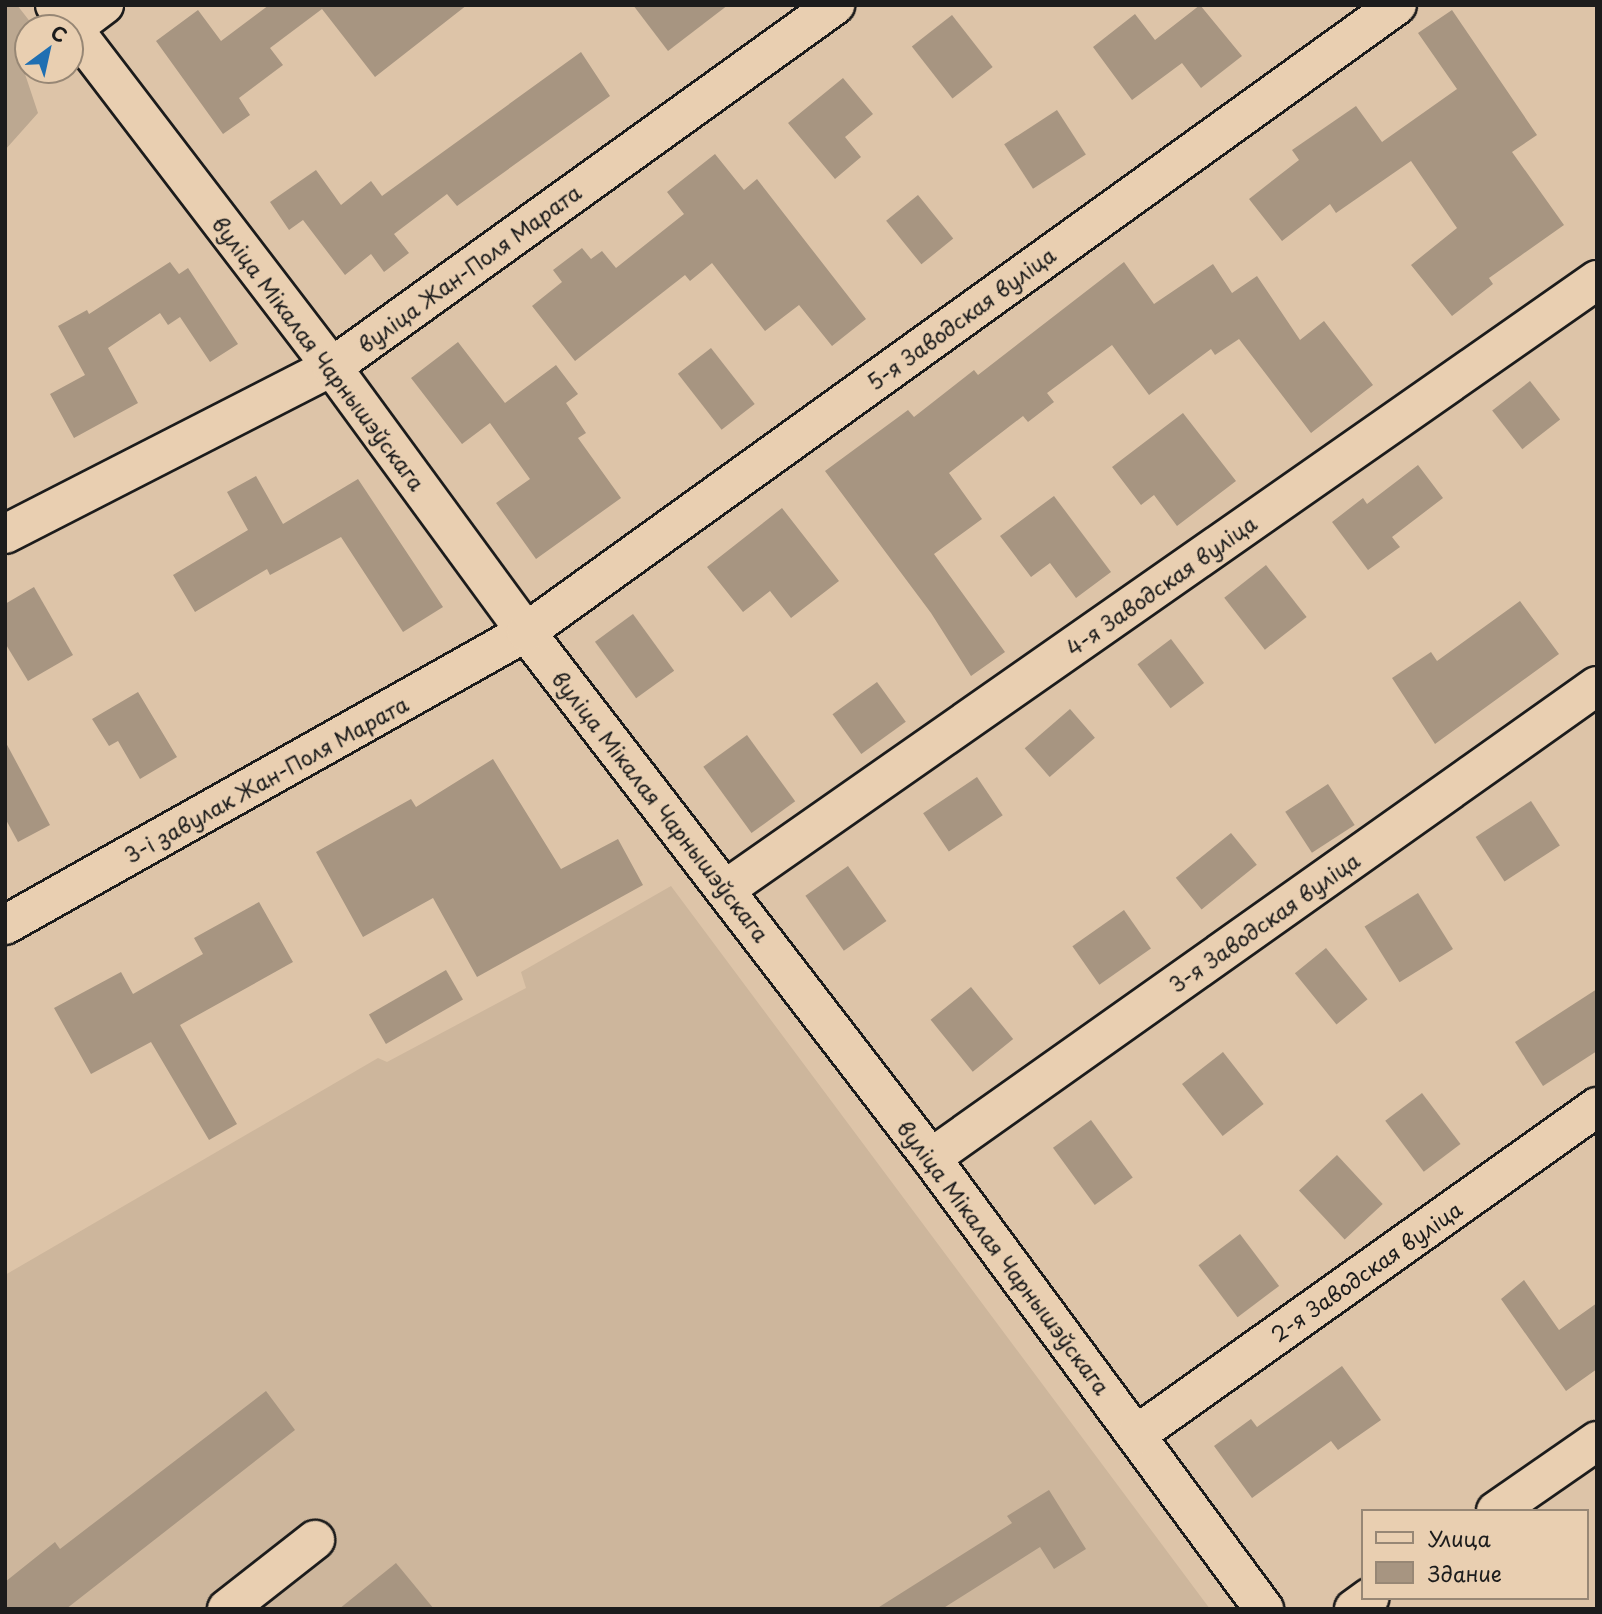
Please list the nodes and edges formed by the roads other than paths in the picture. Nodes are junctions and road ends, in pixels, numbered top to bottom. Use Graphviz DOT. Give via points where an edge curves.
graph roads {
  1 [pos="104,5"];
  2 [pos="835,5"];
  3 [pos="1397,5"];
  4 [pos="71,14"];
  5 [pos="84,42"];
  6 [pos="1597,281"];
  7 [pos="332,367"];
  8 [pos="5,534"];
  9 [pos="526,632"];
  10 [pos="1597,686"];
  11 [pos="726,889"];
  12 [pos="5,925"];
  13 [pos="1597,1107"];
  14 [pos="931,1158"];
  15 [pos="1136,1435"];
  16 [pos="1597,1441"];
  17 [pos="1499,1509"];
  18 [pos="315,1540"];
  19 [pos="227,1609"];
  20 [pos="1264,1609"];
  1 -- 4 [label="street"];
  2 -- 7 [label="street, вуліца Жан-Поля Марата"];
  3 -- 9 [label="street, 5-я Заводская вуліца"];
  5 -- 7 [label="street, вуліца Мікалая Чарнышэўскага"];
  6 -- 11 [label="street, 4-я Заводская вуліца"];
  7 -- 8 [label="street, вуліца Жан-Поля Марата"];
  7 -- 9 [label="street, вуліца Мікалая Чарнышэўскага"];
  9 -- 11 [label="street, вуліца Мікалая Чарнышэўскага"];
  9 -- 12 [label="street, 3-і завулак Жан-Поля Марата"];
  10 -- 14 [label="street, 3-я Заводская вуліца"];
  11 -- 14 [label="street, вуліца Мікалая Чарнышэўскага"];
  13 -- 15 [label="street, 2-я Заводская вуліца"];
  14 -- 15 [label="street, вуліца Мікалая Чарнышэўскага"];
  15 -- 20 [label="street, вуліца Мікалая Чарнышэўскага"];
  16 -- 17 [label="street"];
  18 -- 19 [label="street"];
}
